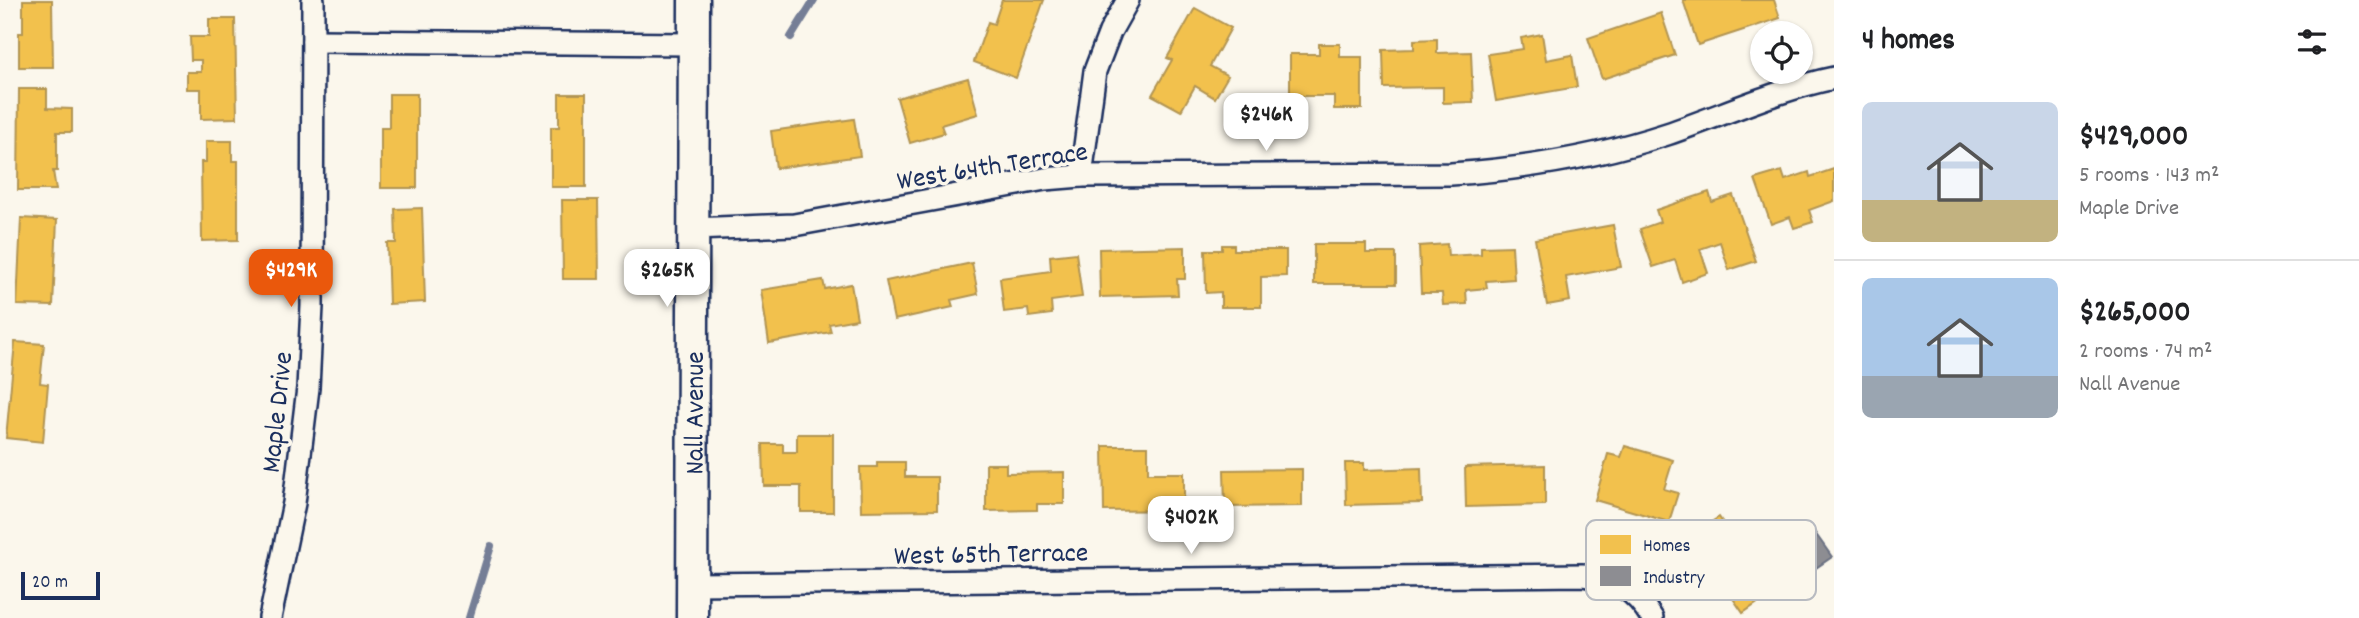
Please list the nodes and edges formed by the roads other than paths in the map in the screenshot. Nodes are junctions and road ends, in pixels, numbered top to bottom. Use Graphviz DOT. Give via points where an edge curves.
graph roads {
  1 [pos="313,0"];
  2 [pos="694,0"];
  3 [pos="1128,0"];
  4 [pos="313,41"];
  5 [pos="693,44"];
  6 [pos="1834,78"];
  7 [pos="1081,176"];
  8 [pos="693,229"];
  9 [pos="1586,576"];
  10 [pos="692,584"];
  11 [pos="1641,600"];
  12 [pos="270,618"];
  13 [pos="692,618"];
  14 [pos="1652,618"];
  1 -- 4 [label="street, Maple Drive"];
  2 -- 5 [label="main road, Nall Avenue"];
  3 -- 7 [label="street" via="1095,71"];
  4 -- 5 [label="street"];
  4 -- 12 [label="street, Maple Drive" via="308,388 294,503"];
  5 -- 8 [label="main road, Nall Avenue"];
  6 -- 7 [label="street, West 64th Terrace" via="1782,91 1619,148 1509,170"];
  7 -- 8 [label="street, West 64th Terrace" via="794,225"];
  8 -- 10 [label="main road, Nall Avenue"];
  9 -- 10 [label="street, West 65th Terrace"];
  10 -- 13 [label="main road, Nall Avenue"];
  11 -- 14 [label="street, West 65th Terrace"];
}
